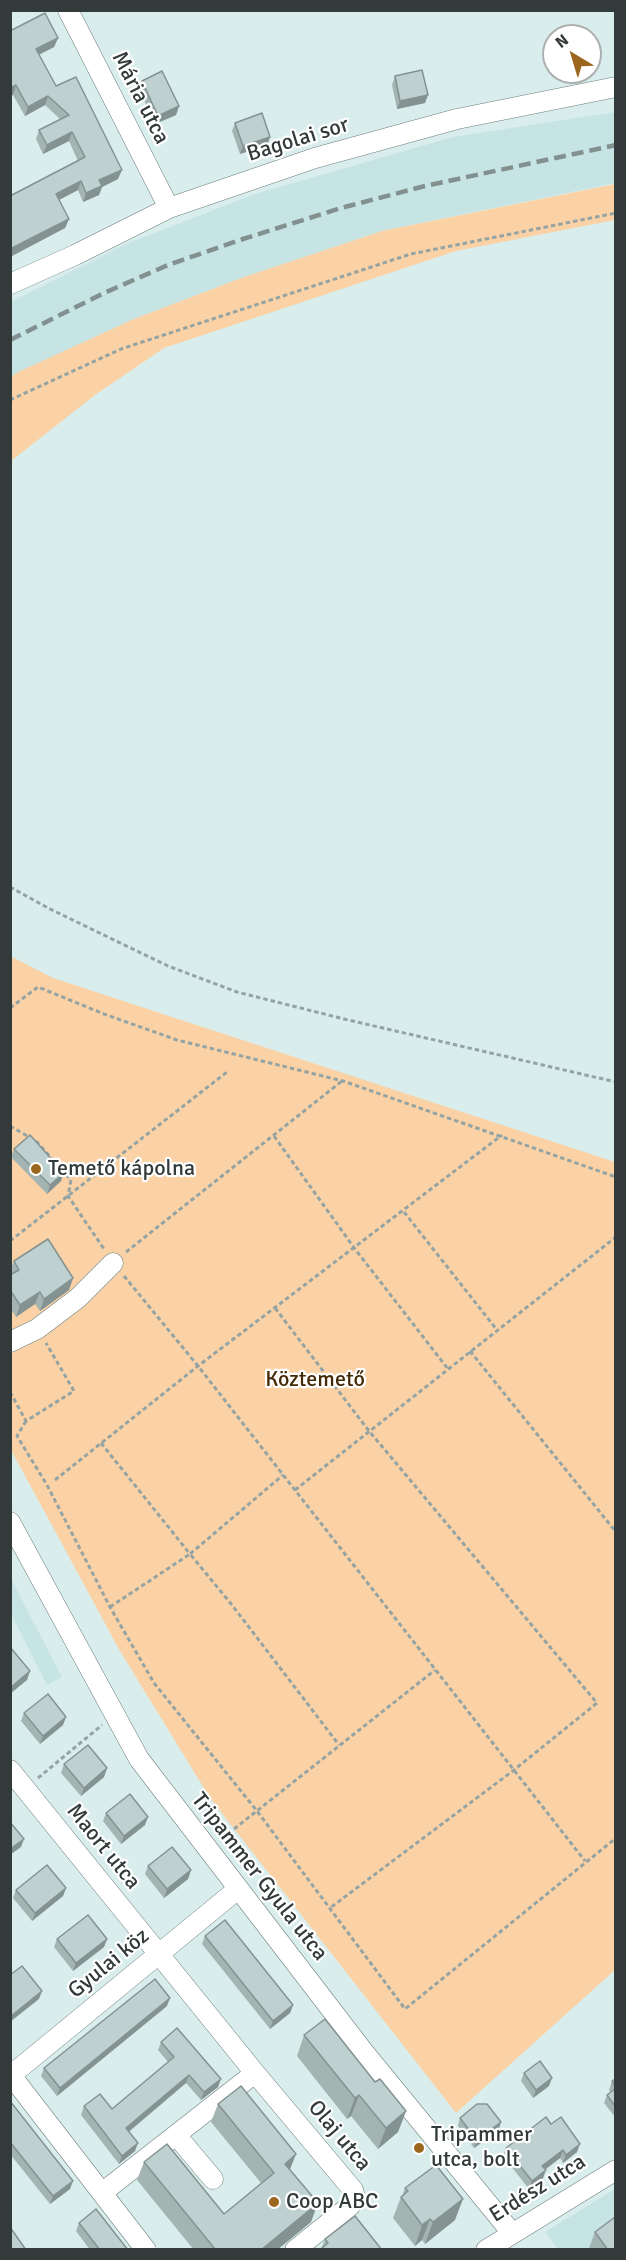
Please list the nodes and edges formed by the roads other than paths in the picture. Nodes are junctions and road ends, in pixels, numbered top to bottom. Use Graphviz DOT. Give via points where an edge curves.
graph roads {
  1 [pos="68,10"];
  2 [pos="615,87"];
  3 [pos="169,208"];
  4 [pos="10,284"];
  5 [pos="113,1263"];
  6 [pos="10,1342"];
  7 [pos="10,1522"];
  8 [pos="10,1770"];
  9 [pos="238,1889"];
  10 [pos="159,1954"];
  11 [pos="255,2073"];
  12 [pos="11,2075"];
  13 [pos="176,2135"];
  14 [pos="615,2170"];
  15 [pos="213,2180"];
  16 [pos="103,2192"];
  17 [pos="512,2233"];
  18 [pos="146,2250"];
  19 [pos="295,2250"];
  20 [pos="486,2250"];
  1 -- 3 [label="street, Mária utca"];
  2 -- 3 [label="street, Bagolai sor" via="457,119 315,158"];
  3 -- 4 [label="street, Bagolai sor"];
  5 -- 6 [label="street" via="78,1298 37,1329"];
  7 -- 9 [label="street, Tripammer Gyula utca" via="139,1759"];
  8 -- 10 [label="street, Maort utca"];
  9 -- 10 [label="street, Gyulai köz"];
  9 -- 17 [label="street, Tripammer Gyula utca" via="363,2051"];
  10 -- 11 [label="street, Olaj utca"];
  10 -- 12 [label="street, Gyulai köz"];
  11 -- 13 [label="street"];
  11 -- 19 [label="street, Olaj utca" via="355,2193 350,2206"];
  12 -- 16 [label="street"];
  13 -- 15 [label="street"];
  13 -- 16 [label="street"];
  14 -- 17 [label="street, Erdész utca"];
  16 -- 18 [label="street"];
  17 -- 20 [label="street, Erdész utca"];
}
